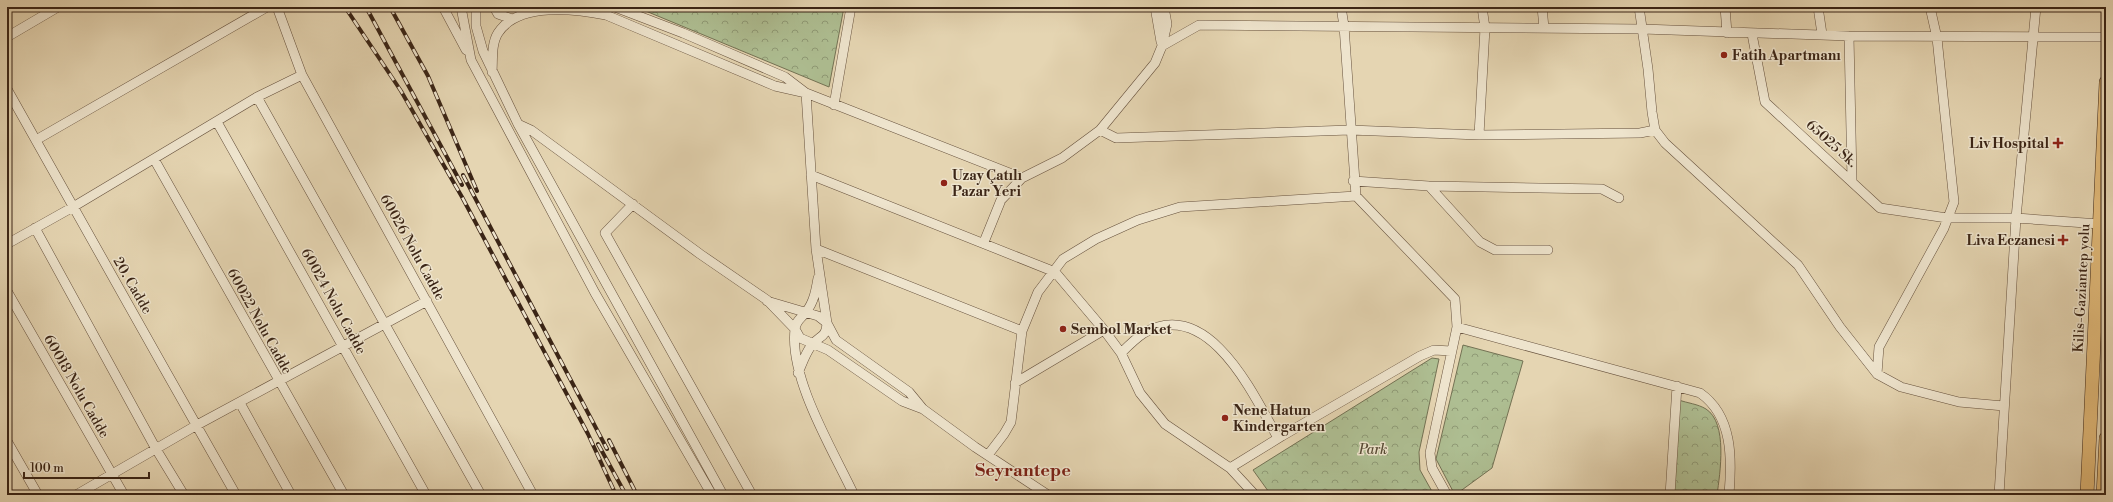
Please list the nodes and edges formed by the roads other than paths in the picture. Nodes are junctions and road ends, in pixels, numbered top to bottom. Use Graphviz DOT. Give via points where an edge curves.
graph roads {
  1 [pos="58,7"];
  2 [pos="267,7"];
  3 [pos="277,7"];
  4 [pos="443,7"];
  5 [pos="476,7"];
  6 [pos="494,7"];
  7 [pos="615,7"];
  8 [pos="851,7"];
  9 [pos="1155,7"];
  10 [pos="1164,7"];
  11 [pos="1341,7"];
  12 [pos="1482,7"];
  13 [pos="1542,7"];
  14 [pos="1640,7"];
  15 [pos="1725,7"];
  16 [pos="1818,7"];
  17 [pos="1930,7"];
  18 [pos="2036,7"];
  19 [pos="460,8"];
  20 [pos="512,19"];
  21 [pos="1344,26"];
  22 [pos="1485,28"];
  23 [pos="1544,28"];
  24 [pos="1642,29"];
  25 [pos="1727,33"];
  26 [pos="1752,34"];
  27 [pos="1822,34"];
  28 [pos="7,36"];
  29 [pos="1849,36"];
  30 [pos="2034,36"];
  31 [pos="2106,37"];
  32 [pos="1937,38"];
  33 [pos="1162,46"];
  34 [pos="483,51"];
  35 [pos="471,60"];
  36 [pos="492,72"];
  37 [pos="302,74"];
  38 [pos="2106,82"];
  39 [pos="7,89"];
  40 [pos="806,93"];
  41 [pos="257,97"];
  42 [pos="834,105"];
  43 [pos="217,122"];
  44 [pos="518,124"];
  45 [pos="1100,130"];
  46 [pos="1350,130"];
  47 [pos="1655,130"];
  48 [pos="1479,135"];
  49 [pos="36,140"];
  50 [pos="154,159"];
  51 [pos="811,175"];
  52 [pos="1022,178"];
  53 [pos="1852,180"];
  54 [pos="1353,181"];
  55 [pos="1429,186"];
  56 [pos="1356,196"];
  57 [pos="1619,198"];
  58 [pos="633,204"];
  59 [pos="73,207"];
  60 [pos="1947,218"];
  61 [pos="2016,218"];
  62 [pos="2100,224"];
  63 [pos="35,228"];
  64 [pos="984,242"];
  65 [pos="7,244"];
  66 [pos="816,249"];
  67 [pos="1548,250"];
  68 [pos="1055,272"];
  69 [pos="819,273"];
  70 [pos="7,291"];
  71 [pos="767,300"];
  72 [pos="427,301"];
  73 [pos="806,313"];
  74 [pos="827,323"];
  75 [pos="385,325"];
  76 [pos="1457,327"];
  77 [pos="795,329"];
  78 [pos="1104,330"];
  79 [pos="1022,331"];
  80 [pos="812,344"];
  81 [pos="344,347"];
  82 [pos="1451,351"];
  83 [pos="1120,352"];
  84 [pos="798,373"];
  85 [pos="1877,374"];
  86 [pos="279,382"];
  87 [pos="1015,383"];
  88 [pos="1677,386"];
  89 [pos="240,403"];
  90 [pos="2004,406"];
  91 [pos="923,409"];
  92 [pos="197,425"];
  93 [pos="1278,438"];
  94 [pos="2106,438"];
  95 [pos="7,441"];
  96 [pos="156,449"];
  97 [pos="988,455"];
  98 [pos="1230,468"];
  99 [pos="112,475"];
  100 [pos="38,495"];
  101 [pos="76,495"];
  102 [pos="124,495"];
  103 [pos="184,495"];
  104 [pos="236,495"];
  105 [pos="291,495"];
  106 [pos="344,495"];
  107 [pos="426,495"];
  108 [pos="480,495"];
  109 [pos="534,495"];
  110 [pos="712,495"];
  111 [pos="723,495"];
  112 [pos="752,495"];
  113 [pos="854,495"];
  114 [pos="1048,495"];
  115 [pos="1255,495"];
  116 [pos="1447,495"];
  117 [pos="1670,495"];
  118 [pos="1729,495"];
  119 [pos="1999,495"];
  120 [pos="2087,495"];
  121 [pos="2103,495"];
  1 -- 28 [label="street"];
  2 -- 49 [label="street"];
  3 -- 37 [label="street, 60026 Nolu Cadde"];
  4 -- 35 [label="street"];
  5 -- 34 [label="street" via="476,26"];
  6 -- 20 [label="street" via="498,14"];
  7 -- 40 [label="street" via="683,33 784,77"];
  8 -- 42 [label="street"];
  9 -- 33 [label="street"];
  10 -- 33 [label="street" via="1167,24"];
  11 -- 21 [label="street"];
  12 -- 22 [label="street"];
  13 -- 23 [label="street"];
  14 -- 24 [label="street"];
  15 -- 25 [label="street"];
  16 -- 27 [label="street"];
  17 -- 32 [label="street"];
  18 -- 30 [label="street"];
  19 -- 34 [label="street"];
  19 -- 35 [label="street"];
  20 -- 36 [label="street" via="498,33 493,50"];
  20 -- 40 [label="street" via="535,12 576,10 606,15 775,86"];
  21 -- 22 [label="street"];
  21 -- 33 [label="street" via="1199,25"];
  21 -- 46 [label="street"];
  22 -- 23 [label="street"];
  22 -- 48 [label="street"];
  23 -- 24 [label="street"];
  24 -- 25 [label="street"];
  24 -- 47 [label="street"];
  25 -- 26 [label="street"];
  26 -- 27 [label="street"];
  26 -- 53 [label="street, 65025 Sk." via="1765,102"];
  27 -- 29 [label="street"];
  29 -- 32 [label="street"];
  29 -- 53 [label="street"];
  30 -- 31 [label="street"];
  30 -- 32 [label="street"];
  30 -- 61 [label="street"];
  32 -- 60 [label="street" via="1954,202"];
  33 -- 45 [label="street" via="1155,63"];
  34 -- 36 [label="street"];
  35 -- 110 [label="street" via="595,293"];
  36 -- 44 [label="street"];
  37 -- 41 [label="street"];
  37 -- 72 [label="street, 60026 Nolu Cadde"];
  38 -- 62 [label="highway, Kilis-Gaziantep yolu"];
  39 -- 49 [label="street, 20. Cadde"];
  40 -- 42 [label="street"];
  40 -- 51 [label="street"];
  41 -- 43 [label="street"];
  41 -- 75 [label="street"];
  42 -- 52 [label="street"];
  43 -- 50 [label="street"];
  43 -- 81 [label="street, 60024 Nolu Cadde"];
  44 -- 58 [label="street" via="531,130"];
  44 -- 111 [label="street"];
  45 -- 46 [label="street" via="1116,138"];
  45 -- 52 [label="street" via="1062,158"];
  46 -- 48 [label="street"];
  46 -- 54 [label="street"];
  47 -- 48 [label="street" via="1640,133"];
  47 -- 85 [label="street" via="1665,143 1798,265 1840,327"];
  49 -- 59 [label="street, 20. Cadde"];
  50 -- 59 [label="street"];
  50 -- 86 [label="street, 60022 Nolu Cadde"];
  51 -- 64 [label="street"];
  51 -- 66 [label="street"];
  52 -- 64 [label="street" via="1001,200"];
  53 -- 60 [label="street, 65025 Sk." via="1880,208"];
  54 -- 55 [label="street"];
  54 -- 56 [label="street"];
  55 -- 57 [label="street" via="1602,189"];
  55 -- 67 [label="street" via="1480,242 1489,248"];
  56 -- 68 [label="street" via="1180,207 1138,220 1096,239 1063,260"];
  56 -- 76 [label="street" via="1455,299"];
  58 -- 71 [label="street"];
  58 -- 112 [label="street" via="606,233"];
  59 -- 63 [label="street"];
  59 -- 92 [label="street, 20. Cadde"];
  60 -- 61 [label="street, 65025 Sk."];
  60 -- 85 [label="street" via="1944,228 1879,347"];
  61 -- 62 [label="street, 65025 Sk."];
  61 -- 90 [label="street"];
  62 -- 120 [label="highway, Kilis-Gaziantep yolu"];
  63 -- 65 [label="street"];
  63 -- 96 [label="street"];
  64 -- 68 [label="street"];
  66 -- 69 [label="street"];
  66 -- 79 [label="street"];
  68 -- 78 [label="street"];
  68 -- 79 [label="street" via="1038,292"];
  69 -- 73 [label="street" via="814,297"];
  69 -- 74 [label="street"];
  70 -- 99 [label="street, 60018 Nolu Cadde"];
  71 -- 73 [label="street"];
  71 -- 77 [label="street"];
  72 -- 75 [label="street"];
  72 -- 109 [label="street, 60026 Nolu Cadde"];
  73 -- 74 [label="street" via="818,316"];
  73 -- 77 [label="street" via="798,319"];
  74 -- 80 [label="street" via="826,332"];
  74 -- 91 [label="street" via="836,340 909,392"];
  75 -- 81 [label="street"];
  75 -- 108 [label="street"];
  76 -- 82 [label="street"];
  76 -- 88 [label="street"];
  77 -- 80 [label="street" via="800,338"];
  77 -- 84 [label="street"];
  78 -- 83 [label="street"];
  78 -- 87 [label="street"];
  79 -- 87 [label="street"];
  80 -- 84 [label="street"];
  80 -- 91 [label="street" via="828,350 902,401"];
  81 -- 86 [label="street"];
  81 -- 107 [label="street, 60024 Nolu Cadde"];
  82 -- 93 [label="street" via="1434,350 1420,356"];
  82 -- 116 [label="street" via="1430,453 1432,468"];
  83 -- 93 [label="street" via="1145,333 1163,327 1178,326 1197,331 1215,344 1233,363"];
  83 -- 98 [label="street" via="1140,393 1165,424"];
  84 -- 113 [label="street" via="808,400"];
  85 -- 90 [label="street" via="1901,387 1959,402"];
  86 -- 89 [label="street"];
  86 -- 106 [label="street, 60022 Nolu Cadde"];
  87 -- 97 [label="street" via="1011,422"];
  88 -- 117 [label="street"];
  88 -- 118 [label="street" via="1709,400 1723,418 1731,461"];
  89 -- 92 [label="street"];
  89 -- 105 [label="street"];
  90 -- 119 [label="street"];
  91 -- 97 [label="street"];
  92 -- 96 [label="street"];
  92 -- 104 [label="street, 20. Cadde"];
  93 -- 98 [label="street"];
  94 -- 121 [label="highway"];
  95 -- 100 [label="street"];
  96 -- 99 [label="street"];
  96 -- 103 [label="street"];
  97 -- 114 [label="street"];
  98 -- 115 [label="street"];
  99 -- 101 [label="street"];
  99 -- 102 [label="street, 60018 Nolu Cadde"];
}
